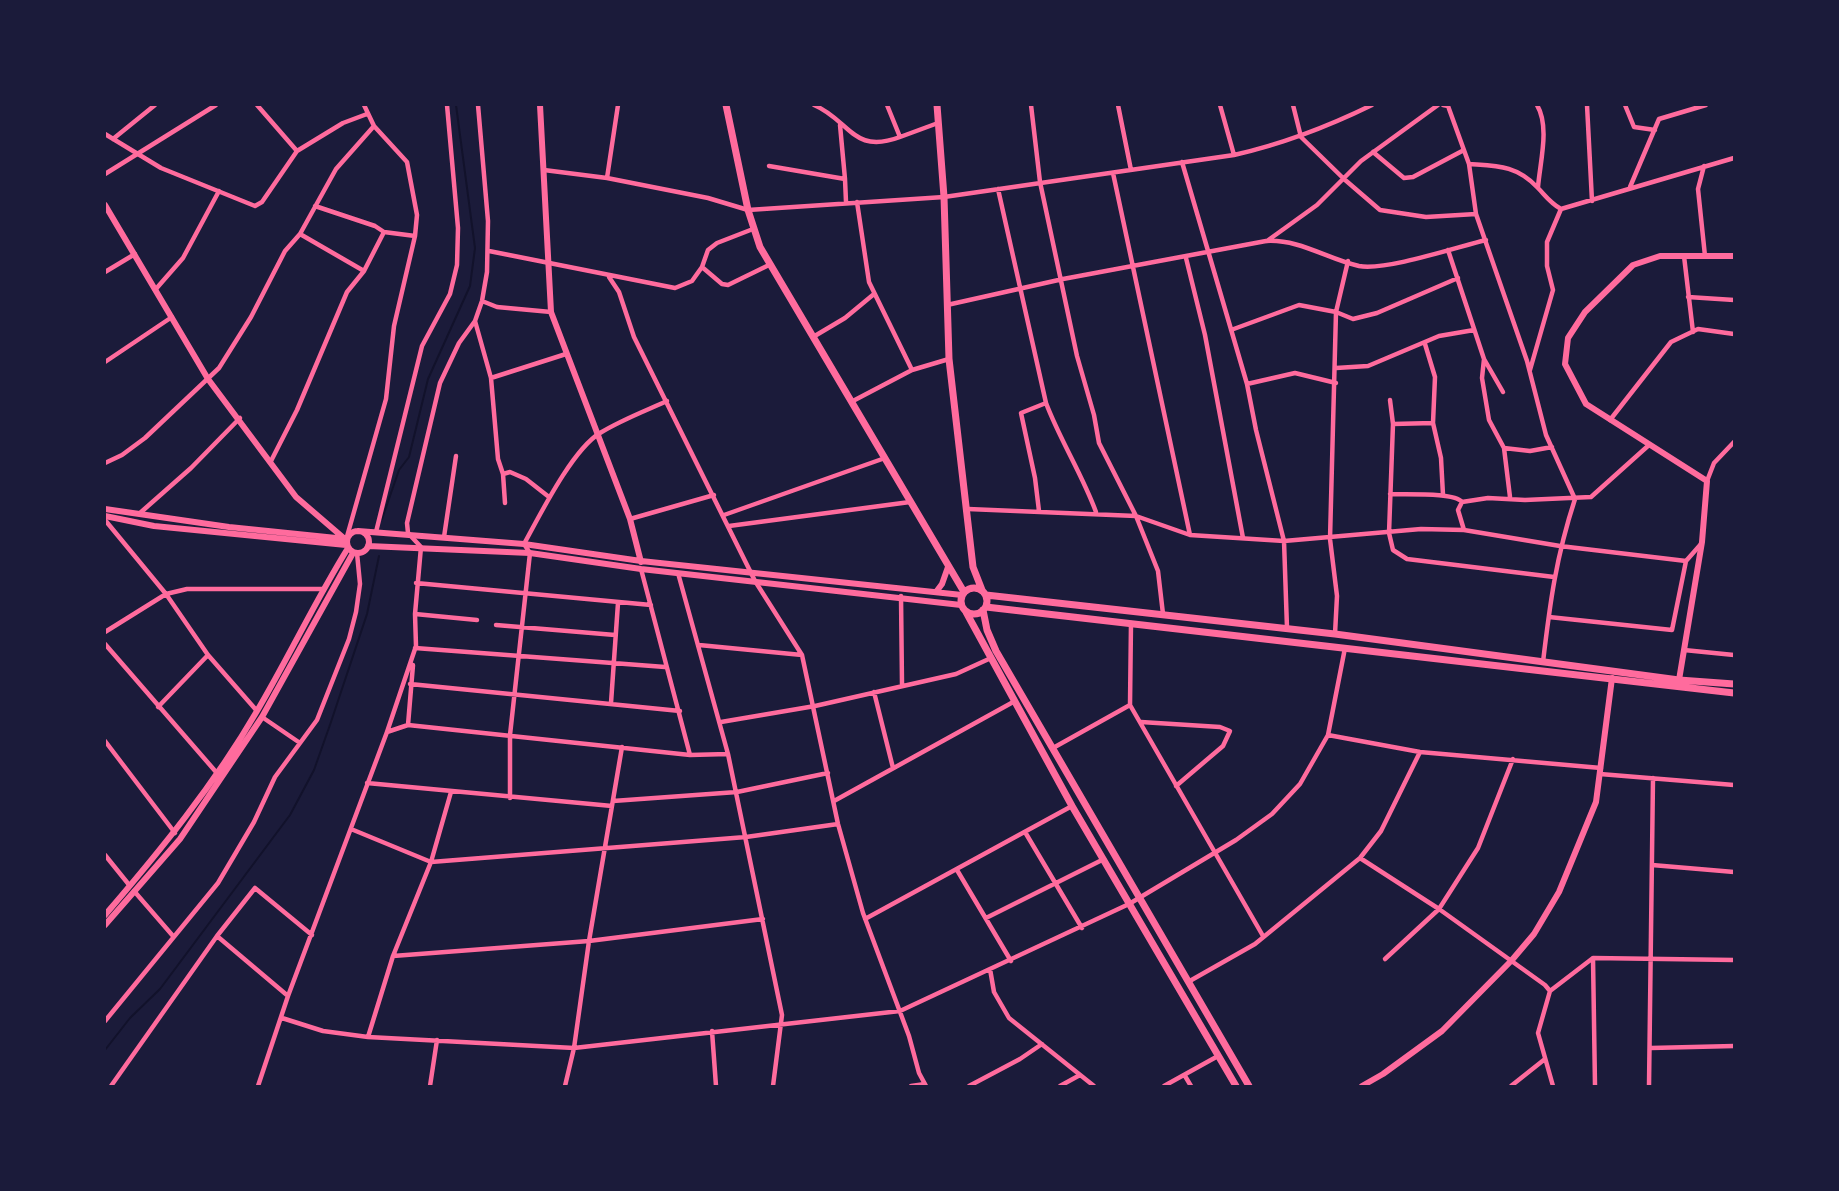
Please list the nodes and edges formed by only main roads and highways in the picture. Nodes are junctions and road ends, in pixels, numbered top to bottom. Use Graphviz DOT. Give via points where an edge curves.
graph roads {
  1 [pos="726,105"];
  2 [pos="937,105"];
  3 [pos="984,593"];
  4 [pos="963,594"];
  5 [pos="984,609"];
  6 [pos="966,612"];
  7 [pos="1734,684"];
  8 [pos="1734,693"];
  9 [pos="1236,1086"];
  10 [pos="1249,1086"];
  1 -- 4 [label="main road" via="753,229 769,265"];
  2 -- 3 [label="main road" via="949,359 973,567"];
  3 -- 4 [label="main road" via="972,588"];
  3 -- 5 [label="main road"];
  3 -- 7 [label="main road"];
  4 -- 6 [label="main road" via="961,605"];
  5 -- 6 [label="main road" via="977,614"];
  5 -- 8 [label="main road"];
  5 -- 10 [label="main road" via="996,651"];
  6 -- 9 [label="main road" via="1072,806"];
}
